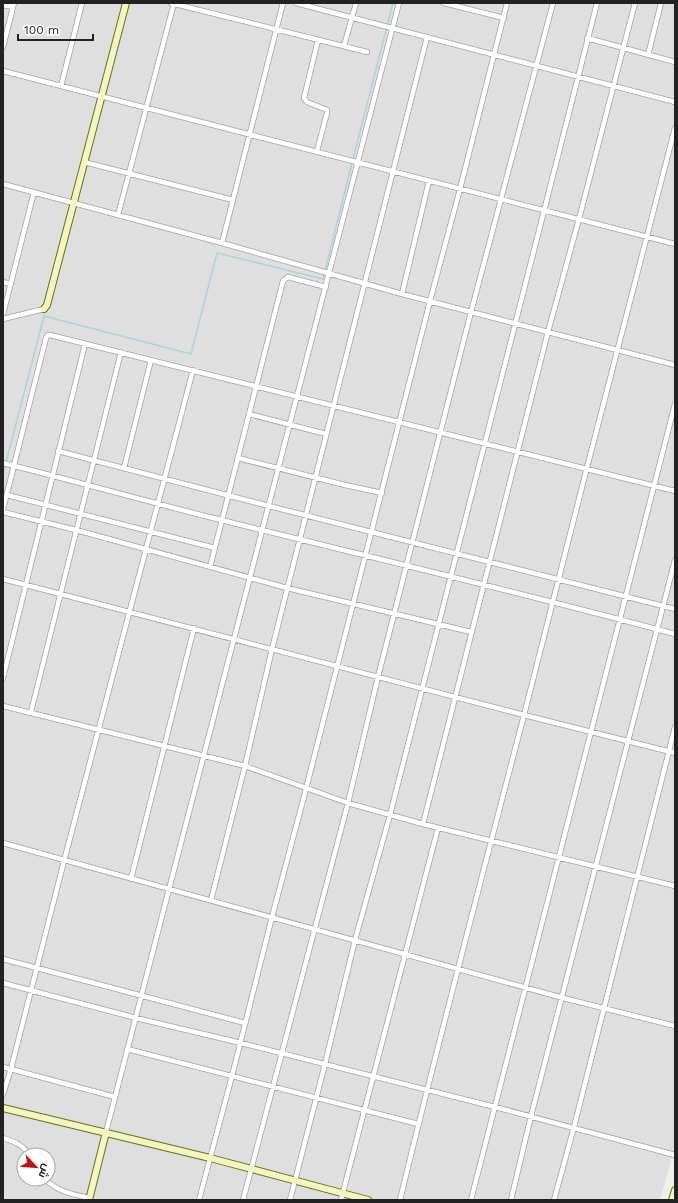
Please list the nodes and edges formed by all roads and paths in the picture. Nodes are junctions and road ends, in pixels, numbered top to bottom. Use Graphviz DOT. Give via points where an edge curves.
graph roads {
  1 [pos="82,3"];
  2 [pos="126,3"];
  3 [pos="173,3"];
  4 [pos="283,3"];
  5 [pos="296,3"];
  6 [pos="356,3"];
  7 [pos="399,3"];
  8 [pos="444,3"];
  9 [pos="507,3"];
  10 [pos="553,3"];
  11 [pos="596,3"];
  12 [pos="635,3"];
  13 [pos="661,3"];
  14 [pos="3,5"];
  15 [pos="14,5"];
  16 [pos="464,5"];
  17 [pos="352,17"];
  18 [pos="504,18"];
  19 [pos="393,28"];
  20 [pos="276,29"];
  21 [pos="427,37"];
  22 [pos="587,38"];
  23 [pos="318,40"];
  24 [pos="344,46"];
  25 [pos="3,47"];
  26 [pos="623,48"];
  27 [pos="367,52"];
  28 [pos="494,55"];
  29 [pos="648,55"];
  30 [pos="675,62"];
  31 [pos="536,66"];
  32 [pos="3,71"];
  33 [pos="577,77"];
  34 [pos="61,86"];
  35 [pos="613,86"];
  36 [pos="102,96"];
  37 [pos="675,102"];
  38 [pos="147,108"];
  39 [pos="675,128"];
  40 [pos="250,134"];
  41 [pos="317,151"];
  42 [pos="84,162"];
  43 [pos="358,162"];
  44 [pos="393,171"];
  45 [pos="129,173"];
  46 [pos="429,181"];
  47 [pos="3,184"];
  48 [pos="460,189"];
  49 [pos="34,192"];
  50 [pos="233,200"];
  51 [pos="502,200"];
  52 [pos="73,203"];
  53 [pos="545,210"];
  54 [pos="118,215"];
  55 [pos="579,219"];
  56 [pos="646,236"];
  57 [pos="222,243"];
  58 [pos="675,244"];
  59 [pos="329,273"];
  60 [pos="3,282"];
  61 [pos="365,283"];
  62 [pos="11,284"];
  63 [pos="326,287"];
  64 [pos="402,294"];
  65 [pos="430,301"];
  66 [pos="44,309"];
  67 [pos="471,312"];
  68 [pos="3,314"];
  69 [pos="3,318"];
  70 [pos="514,323"];
  71 [pos="548,332"];
  72 [pos="85,344"];
  73 [pos="617,350"];
  74 [pos="121,352"];
  75 [pos="151,360"];
  76 [pos="675,365"];
  77 [pos="193,370"];
  78 [pos="256,386"];
  79 [pos="297,396"];
  80 [pos="675,404"];
  81 [pos="334,406"];
  82 [pos="249,414"];
  83 [pos="399,422"];
  84 [pos="290,424"];
  85 [pos="441,432"];
  86 [pos="326,434"];
  87 [pos="485,443"];
  88 [pos="58,451"];
  89 [pos="519,452"];
  90 [pos="238,458"];
  91 [pos="94,460"];
  92 [pos="3,463"];
  93 [pos="15,466"];
  94 [pos="124,468"];
  95 [pos="278,468"];
  96 [pos="587,468"];
  97 [pos="52,476"];
  98 [pos="315,477"];
  99 [pos="165,478"];
  100 [pos="88,485"];
  101 [pos="655,486"];
  102 [pos="675,491"];
  103 [pos="382,493"];
  104 [pos="6,495"];
  105 [pos="228,495"];
  106 [pos="158,504"];
  107 [pos="45,505"];
  108 [pos="269,506"];
  109 [pos="3,509"];
  110 [pos="3,512"];
  111 [pos="80,514"];
  112 [pos="306,516"];
  113 [pos="222,520"];
  114 [pos="42,522"];
  115 [pos="263,529"];
  116 [pos="76,530"];
  117 [pos="151,532"];
  118 [pos="372,532"];
  119 [pos="300,539"];
  120 [pos="413,543"];
  121 [pos="215,548"];
  122 [pos="146,550"];
  123 [pos="456,554"];
  124 [pos="366,556"];
  125 [pos="675,560"];
  126 [pos="489,562"];
  127 [pos="210,566"];
  128 [pos="407,566"];
  129 [pos="451,576"];
  130 [pos="250,578"];
  131 [pos="3,579"];
  132 [pos="558,580"];
  133 [pos="26,585"];
  134 [pos="484,585"];
  135 [pos="287,588"];
  136 [pos="60,594"];
  137 [pos="626,597"];
  138 [pos="552,602"];
  139 [pos="354,604"];
  140 [pos="663,606"];
  141 [pos="675,609"];
  142 [pos="130,612"];
  143 [pos="395,613"];
  144 [pos="620,620"];
  145 [pos="438,624"];
  146 [pos="194,628"];
  147 [pos="657,630"];
  148 [pos="471,632"];
  149 [pos="675,634"];
  150 [pos="234,639"];
  151 [pos="272,649"];
  152 [pos="338,666"];
  153 [pos="378,677"];
  154 [pos="3,678"];
  155 [pos="422,688"];
  156 [pos="455,697"];
  157 [pos="3,706"];
  158 [pos="31,712"];
  159 [pos="524,715"];
  160 [pos="675,727"];
  161 [pos="99,729"];
  162 [pos="592,732"];
  163 [pos="629,742"];
  164 [pos="165,746"];
  165 [pos="669,752"];
  166 [pos="675,754"];
  167 [pos="204,755"];
  168 [pos="245,766"];
  169 [pos="306,789"];
  170 [pos="348,803"];
  171 [pos="390,815"];
  172 [pos="423,824"];
  173 [pos="438,828"];
  174 [pos="491,841"];
  175 [pos="3,843"];
  176 [pos="559,858"];
  177 [pos="64,861"];
  178 [pos="596,867"];
  179 [pos="638,878"];
  180 [pos="132,879"];
  181 [pos="675,886"];
  182 [pos="169,889"];
  183 [pos="211,900"];
  184 [pos="272,917"];
  185 [pos="314,929"];
  186 [pos="355,940"];
  187 [pos="405,954"];
  188 [pos="3,959"];
  189 [pos="36,968"];
  190 [pos="458,969"];
  191 [pos="3,983"];
  192 [pos="525,988"];
  193 [pos="30,990"];
  194 [pos="142,995"];
  195 [pos="563,998"];
  196 [pos="603,1008"];
  197 [pos="136,1018"];
  198 [pos="245,1023"];
  199 [pos="675,1026"];
  200 [pos="241,1043"];
  201 [pos="128,1049"];
  202 [pos="281,1054"];
  203 [pos="325,1064"];
  204 [pos="3,1067"];
  205 [pos="11,1069"];
  206 [pos="232,1076"];
  207 [pos="373,1076"];
  208 [pos="272,1086"];
  209 [pos="427,1090"];
  210 [pos="3,1094"];
  211 [pos="115,1098"];
  212 [pos="316,1098"];
  213 [pos="495,1107"];
  214 [pos="3,1108"];
  215 [pos="365,1110"];
  216 [pos="531,1116"];
  217 [pos="418,1124"];
  218 [pos="574,1127"];
  219 [pos="106,1132"];
  220 [pos="3,1138"];
  221 [pos="22,1147"];
  222 [pos="675,1155"];
  223 [pos="210,1158"];
  224 [pos="251,1169"];
  225 [pos="295,1180"];
  226 [pos="55,1187"];
  227 [pos="675,1190"];
  228 [pos="343,1193"];
  229 [pos="89,1199"];
  230 [pos="199,1200"];
  231 [pos="243,1200"];
  232 [pos="290,1200"];
  233 [pos="341,1200"];
  234 [pos="368,1200"];
  235 [pos="400,1200"];
  236 [pos="472,1200"];
  237 [pos="511,1200"];
  238 [pos="554,1200"];
  239 [pos="672,1200"];
  1 -- 34 [label="street"];
  2 -- 36 [label="street"];
  3 -- 20 [label="street"];
  3 -- 38 [label="street"];
  4 -- 20 [label="street"];
  5 -- 17 [label="street"];
  6 -- 17 [label="street"];
  7 -- 19 [label="street"];
  8 -- 16 [label="street"];
  9 -- 18 [label="street"];
  10 -- 31 [label="street"];
  11 -- 22 [label="street"];
  12 -- 26 [label="street"];
  13 -- 29 [label="street"];
  14 -- 15 [label="street"];
  15 -- 25 [label="street"];
  16 -- 18 [label="street"];
  17 -- 19 [label="street"];
  17 -- 24 [label="street"];
  18 -- 28 [label="street"];
  19 -- 21 [label="street"];
  19 -- 43 [label="street"];
  20 -- 23 [label="street"];
  20 -- 40 [label="street"];
  21 -- 28 [label="street"];
  21 -- 44 [label="street"];
  22 -- 26 [label="street"];
  22 -- 33 [label="street"];
  23 -- 24 [label="street"];
  23 -- 41 [label="street" via="304,98 307,102 327,110"];
  24 -- 27 [label="street"];
  26 -- 29 [label="street"];
  26 -- 35 [label="street"];
  28 -- 31 [label="street"];
  28 -- 48 [label="street"];
  29 -- 30 [label="street"];
  31 -- 33 [label="street"];
  31 -- 51 [label="street"];
  32 -- 34 [label="street"];
  33 -- 35 [label="street"];
  33 -- 53 [label="street"];
  34 -- 36 [label="street"];
  35 -- 37 [label="street"];
  35 -- 55 [label="street"];
  36 -- 38 [label="street"];
  36 -- 42 [label="street"];
  38 -- 40 [label="street"];
  38 -- 45 [label="street"];
  39 -- 56 [label="street"];
  40 -- 41 [label="street"];
  40 -- 50 [label="street"];
  41 -- 43 [label="street"];
  42 -- 45 [label="street"];
  42 -- 52 [label="street"];
  43 -- 44 [label="street"];
  43 -- 59 [label="street"];
  44 -- 46 [label="street"];
  44 -- 61 [label="street"];
  45 -- 50 [label="street"];
  45 -- 54 [label="street"];
  46 -- 48 [label="street"];
  46 -- 64 [label="street"];
  47 -- 49 [label="street"];
  48 -- 51 [label="street"];
  48 -- 65 [label="street"];
  49 -- 52 [label="street"];
  49 -- 62 [label="street"];
  50 -- 57 [label="street"];
  51 -- 53 [label="street"];
  51 -- 67 [label="street"];
  52 -- 54 [label="street"];
  52 -- 66 [label="street"];
  53 -- 55 [label="street"];
  53 -- 70 [label="street"];
  54 -- 57 [label="street"];
  55 -- 56 [label="street"];
  55 -- 71 [label="street"];
  56 -- 58 [label="street"];
  56 -- 73 [label="street"];
  57 -- 59 [label="street"];
  59 -- 61 [label="street"];
  59 -- 63 [label="street"];
  60 -- 62 [label="street"];
  61 -- 64 [label="street"];
  61 -- 81 [label="street"];
  62 -- 68 [label="street"];
  63 -- 78 [label="street" via="285,278"];
  63 -- 79 [label="street"];
  64 -- 65 [label="street"];
  65 -- 67 [label="street"];
  65 -- 83 [label="street"];
  66 -- 69 [label="street"];
  67 -- 70 [label="street"];
  67 -- 85 [label="street"];
  70 -- 71 [label="street"];
  70 -- 87 [label="street"];
  71 -- 73 [label="street"];
  71 -- 89 [label="street"];
  72 -- 74 [label="street"];
  72 -- 88 [label="street"];
  72 -- 93 [label="street" via="50,335 46,338"];
  73 -- 76 [label="street"];
  73 -- 96 [label="street"];
  74 -- 75 [label="street"];
  74 -- 91 [label="street"];
  75 -- 77 [label="street"];
  75 -- 94 [label="street"];
  77 -- 78 [label="street"];
  77 -- 99 [label="street"];
  78 -- 79 [label="street"];
  78 -- 82 [label="street"];
  79 -- 81 [label="street"];
  79 -- 84 [label="street"];
  80 -- 101 [label="street"];
  81 -- 83 [label="street"];
  81 -- 86 [label="street"];
  82 -- 84 [label="street"];
  82 -- 90 [label="street"];
  83 -- 85 [label="street"];
  83 -- 103 [label="street"];
  84 -- 86 [label="street"];
  84 -- 95 [label="street"];
  85 -- 87 [label="street"];
  85 -- 120 [label="street"];
  86 -- 98 [label="street"];
  87 -- 89 [label="street"];
  87 -- 123 [label="street"];
  88 -- 91 [label="street"];
  88 -- 97 [label="street"];
  89 -- 96 [label="street"];
  89 -- 126 [label="street"];
  90 -- 95 [label="street"];
  90 -- 105 [label="street"];
  91 -- 94 [label="street"];
  91 -- 100 [label="street"];
  92 -- 93 [label="street"];
  93 -- 97 [label="street"];
  93 -- 104 [label="street"];
  94 -- 99 [label="street"];
  95 -- 98 [label="street"];
  95 -- 108 [label="street"];
  96 -- 101 [label="street"];
  96 -- 132 [label="street"];
  97 -- 100 [label="street"];
  97 -- 107 [label="street"];
  98 -- 103 [label="street"];
  98 -- 112 [label="street"];
  99 -- 105 [label="street"];
  99 -- 106 [label="street"];
  100 -- 106 [label="street"];
  100 -- 111 [label="street"];
  101 -- 102 [label="street"];
  101 -- 137 [label="street"];
  103 -- 118 [label="street"];
  104 -- 107 [label="street"];
  104 -- 109 [label="street"];
  105 -- 108 [label="street"];
  105 -- 113 [label="street"];
  106 -- 113 [label="street"];
  106 -- 117 [label="street"];
  107 -- 111 [label="street"];
  107 -- 114 [label="street"];
  108 -- 112 [label="street"];
  108 -- 115 [label="street"];
  110 -- 114 [label="street"];
  111 -- 116 [label="street"];
  111 -- 117 [label="street"];
  112 -- 118 [label="street"];
  112 -- 119 [label="street"];
  113 -- 115 [label="street"];
  113 -- 121 [label="street"];
  114 -- 116 [label="street"];
  114 -- 133 [label="street"];
  115 -- 119 [label="street"];
  115 -- 130 [label="street"];
  116 -- 122 [label="street"];
  116 -- 136 [label="street"];
  117 -- 121 [label="street"];
  117 -- 122 [label="street"];
  118 -- 120 [label="street"];
  118 -- 124 [label="street"];
  119 -- 124 [label="street"];
  119 -- 135 [label="street"];
  120 -- 123 [label="street"];
  120 -- 128 [label="street"];
  121 -- 127 [label="street"];
  122 -- 127 [label="street"];
  122 -- 142 [label="street"];
  123 -- 126 [label="street"];
  123 -- 129 [label="street"];
  124 -- 128 [label="street"];
  124 -- 139 [label="street"];
  125 -- 140 [label="street"];
  126 -- 132 [label="street"];
  126 -- 134 [label="street"];
  127 -- 130 [label="street"];
  128 -- 129 [label="street"];
  128 -- 143 [label="street"];
  129 -- 134 [label="street"];
  129 -- 145 [label="street"];
  130 -- 135 [label="street"];
  130 -- 150 [label="street"];
  131 -- 133 [label="street"];
  132 -- 137 [label="street"];
  132 -- 138 [label="street"];
  133 -- 136 [label="street"];
  133 -- 154 [label="street"];
  134 -- 138 [label="street"];
  134 -- 148 [label="street"];
  135 -- 139 [label="street"];
  135 -- 151 [label="street"];
  136 -- 142 [label="street"];
  136 -- 158 [label="street"];
  137 -- 140 [label="street"];
  137 -- 144 [label="street"];
  138 -- 144 [label="street"];
  138 -- 159 [label="street"];
  139 -- 143 [label="street"];
  139 -- 152 [label="street"];
  140 -- 141 [label="street"];
  140 -- 147 [label="street"];
  142 -- 146 [label="street"];
  142 -- 161 [label="street"];
  143 -- 145 [label="street"];
  143 -- 153 [label="street"];
  144 -- 147 [label="street"];
  144 -- 162 [label="street"];
  145 -- 148 [label="street"];
  145 -- 155 [label="street"];
  146 -- 150 [label="street"];
  146 -- 164 [label="street"];
  147 -- 149 [label="street"];
  147 -- 163 [label="street"];
  148 -- 156 [label="street"];
  150 -- 151 [label="street"];
  150 -- 167 [label="street"];
  151 -- 152 [label="street"];
  151 -- 168 [label="street"];
  152 -- 153 [label="street"];
  152 -- 169 [label="street"];
  153 -- 155 [label="street"];
  153 -- 170 [label="street"];
  155 -- 156 [label="street"];
  155 -- 171 [label="street"];
  156 -- 159 [label="street"];
  156 -- 172 [label="street"];
  157 -- 158 [label="street"];
  158 -- 161 [label="street"];
  159 -- 162 [label="street"];
  159 -- 174 [label="street"];
  160 -- 165 [label="street"];
  161 -- 164 [label="street"];
  161 -- 177 [label="street"];
  162 -- 163 [label="street"];
  162 -- 176 [label="street"];
  163 -- 165 [label="street"];
  163 -- 178 [label="street"];
  164 -- 167 [label="street"];
  164 -- 180 [label="street"];
  165 -- 166 [label="street"];
  165 -- 179 [label="street"];
  167 -- 168 [label="street"];
  167 -- 182 [label="street"];
  168 -- 169 [label="street"];
  168 -- 183 [label="street"];
  169 -- 170 [label="street"];
  169 -- 184 [label="street"];
  170 -- 171 [label="street"];
  170 -- 185 [label="street"];
  171 -- 172 [label="street"];
  171 -- 186 [label="street"];
  172 -- 173 [label="street"];
  173 -- 174 [label="street"];
  173 -- 187 [label="street"];
  174 -- 176 [label="street"];
  174 -- 190 [label="street"];
  175 -- 177 [label="street"];
  176 -- 178 [label="street"];
  176 -- 192 [label="street"];
  177 -- 180 [label="street"];
  177 -- 189 [label="street"];
  178 -- 179 [label="street"];
  178 -- 195 [label="street"];
  179 -- 181 [label="street"];
  179 -- 196 [label="street"];
  180 -- 182 [label="street"];
  182 -- 183 [label="street"];
  182 -- 194 [label="street"];
  183 -- 184 [label="street"];
  184 -- 185 [label="street"];
  184 -- 198 [label="street"];
  185 -- 186 [label="street"];
  185 -- 202 [label="street"];
  186 -- 187 [label="street"];
  186 -- 203 [label="street"];
  187 -- 190 [label="street"];
  187 -- 207 [label="street"];
  188 -- 189 [label="street"];
  189 -- 193 [label="street"];
  189 -- 194 [label="street"];
  190 -- 192 [label="street"];
  190 -- 209 [label="street"];
  191 -- 193 [label="street"];
  192 -- 195 [label="street"];
  192 -- 213 [label="street"];
  193 -- 197 [label="street"];
  193 -- 205 [label="street"];
  194 -- 197 [label="street"];
  194 -- 198 [label="street"];
  195 -- 196 [label="street"];
  195 -- 216 [label="street"];
  196 -- 199 [label="street"];
  196 -- 218 [label="street"];
  197 -- 200 [label="street"];
  197 -- 201 [label="street"];
  198 -- 200 [label="street"];
  200 -- 202 [label="street"];
  200 -- 206 [label="street"];
  201 -- 206 [label="street"];
  201 -- 211 [label="street"];
  202 -- 203 [label="street"];
  202 -- 208 [label="street"];
  203 -- 207 [label="street"];
  203 -- 212 [label="street"];
  204 -- 205 [label="street"];
  205 -- 210 [label="street"];
  205 -- 211 [label="street"];
  206 -- 208 [label="street"];
  206 -- 223 [label="street"];
  207 -- 209 [label="street"];
  207 -- 215 [label="street"];
  208 -- 212 [label="street"];
  208 -- 224 [label="street"];
  209 -- 213 [label="street"];
  209 -- 217 [label="street"];
  211 -- 219 [label="street"];
  212 -- 215 [label="street"];
  212 -- 225 [label="street"];
  213 -- 216 [label="street"];
  213 -- 236 [label="street"];
  214 -- 219 [label="street"];
  215 -- 217 [label="street"];
  215 -- 228 [label="street"];
  216 -- 218 [label="street"];
  216 -- 237 [label="street"];
  217 -- 235 [label="street"];
  218 -- 222 [label="street"];
  218 -- 238 [label="street"];
  219 -- 223 [label="street"];
  219 -- 229 [label="street"];
  220 -- 221 [label="street"];
  223 -- 224 [label="street"];
  223 -- 230 [label="street"];
  224 -- 225 [label="street"];
  224 -- 231 [label="street"];
  225 -- 228 [label="street"];
  225 -- 232 [label="street"];
  226 -- 229 [label="street"];
  227 -- 239 [label="street"];
  228 -- 233 [label="street"];
  228 -- 234 [label="street"];
}
